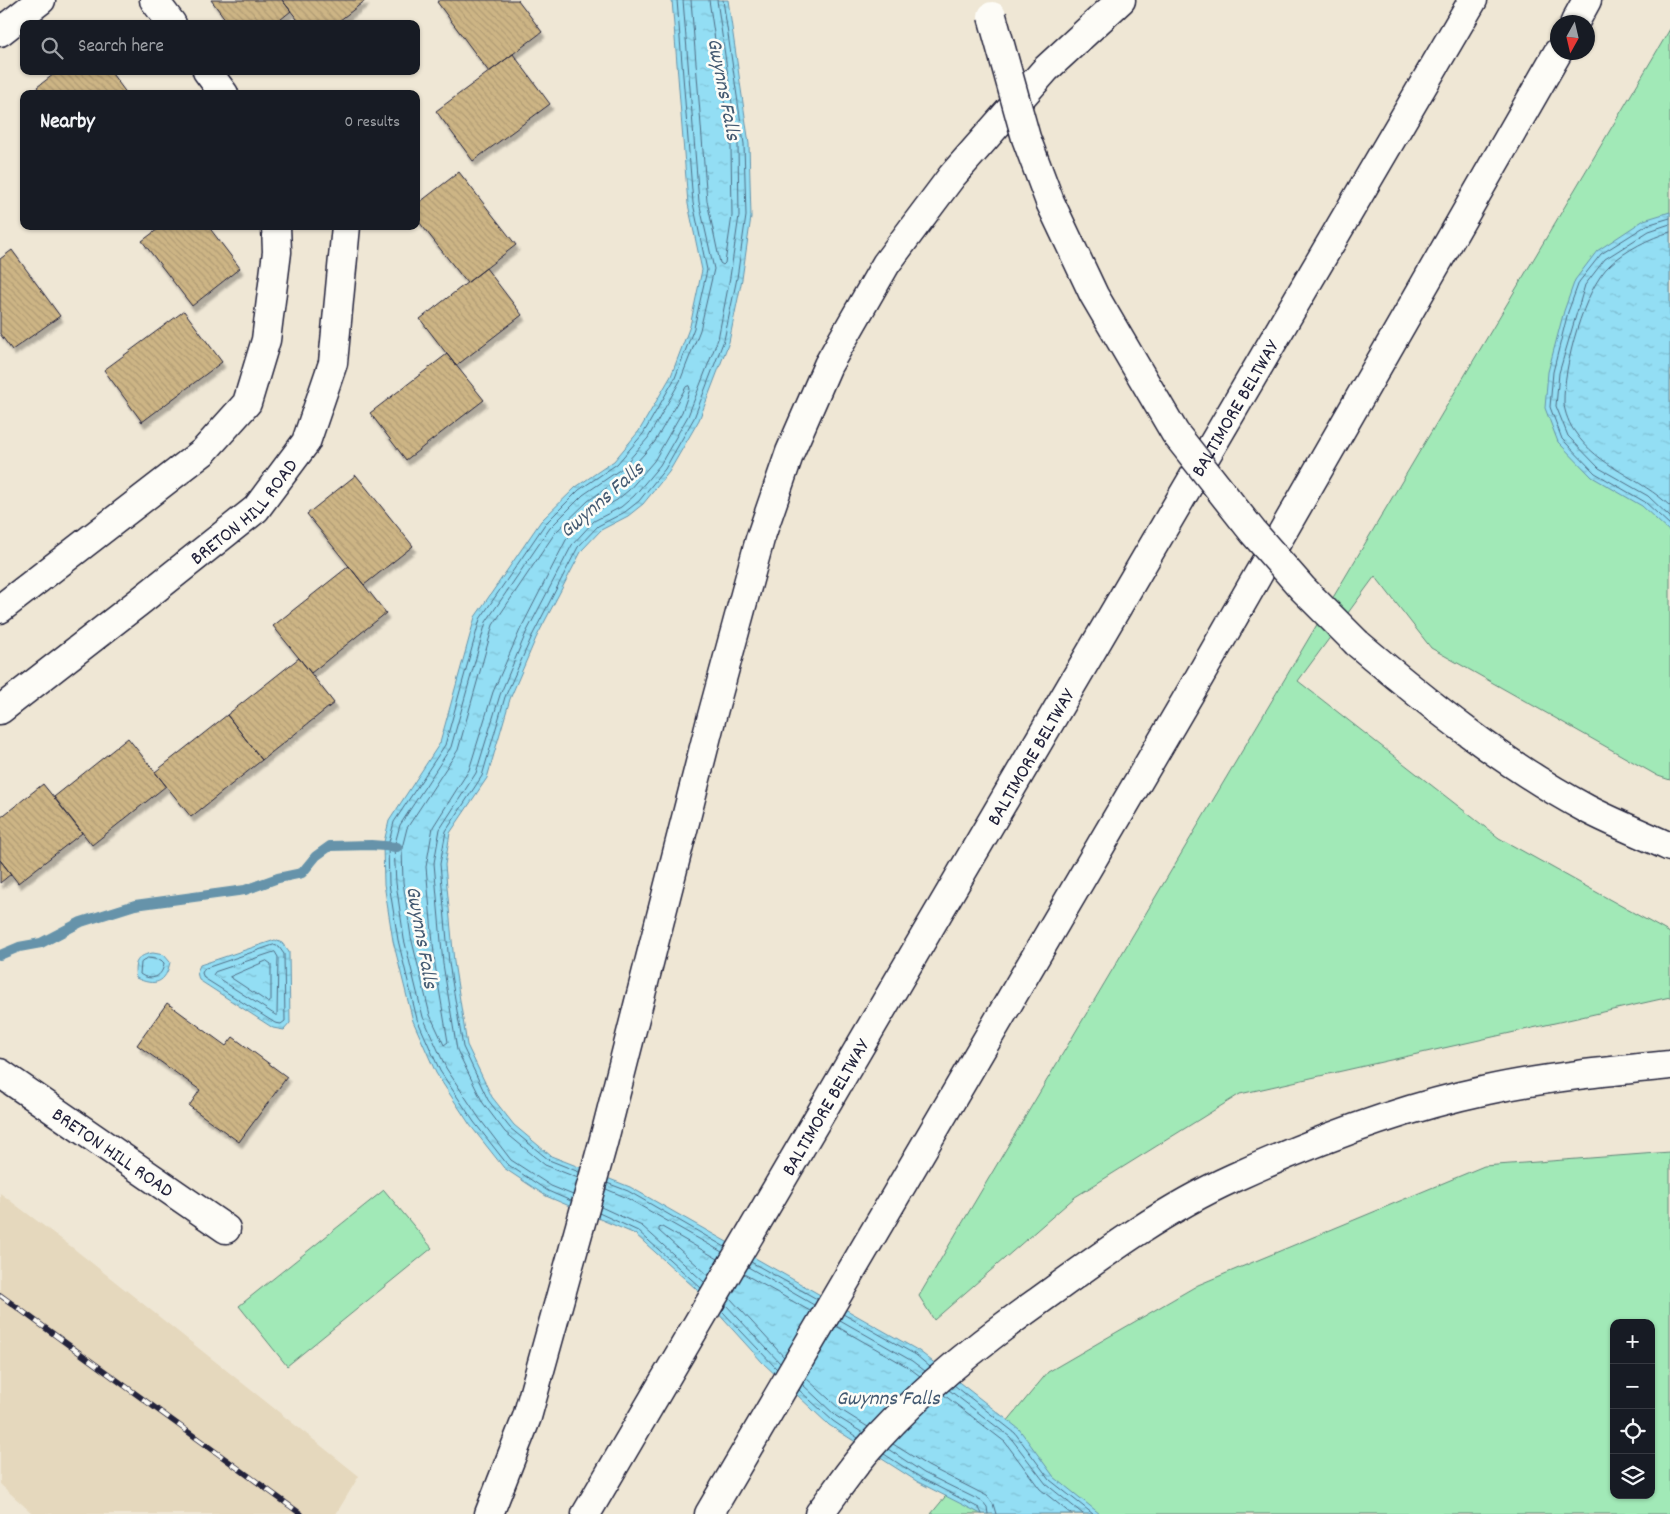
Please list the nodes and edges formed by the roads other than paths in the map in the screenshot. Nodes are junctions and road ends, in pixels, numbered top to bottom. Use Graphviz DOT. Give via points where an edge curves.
graph roads {
  1 [pos="41,0"];
  2 [pos="154,0"];
  3 [pos="1121,0"];
  4 [pos="1473,0"];
  5 [pos="1588,0"];
  6 [pos="990,8"];
  7 [pos="1579,15"];
  8 [pos="169,20"];
  9 [pos="0,32"];
  10 [pos="1553,60"];
  11 [pos="211,75"];
  12 [pos="221,90"];
  13 [pos="276,230"];
  14 [pos="346,230"];
  15 [pos="0,609"];
  16 [pos="0,710"];
  17 [pos="1670,847"];
  18 [pos="1670,1064"];
  19 [pos="0,1073"];
  20 [pos="226,1229"];
  21 [pos="489,1514"];
  22 [pos="586,1514"];
  23 [pos="709,1514"];
  24 [pos="819,1514"];
  1 -- 9 [label="main road"];
  2 -- 8 [label="main road"];
  3 -- 21 [label="main road" via="1046,69 952,176 886,264 828,365 790,452 760,540 712,716 603,1143 527,1417"];
  4 -- 22 [label="main road, BALTIMORE BELTWAY"];
  5 -- 7 [label="main road"];
  6 -- 17 [label="main road, bridge" via="1026,138 1050,202 1094,295 1175,433 1241,517 1303,589 1357,642 1431,705 1507,760 1587,809"];
  10 -- 23 [label="main road" via="1196,683"];
  11 -- 12 [label="main road"];
  13 -- 15 [label="main road" via="277,252 266,340 247,403 203,452"];
  14 -- 16 [label="main road, BRETON HILL ROAD" via="333,363 306,442 256,508"];
  18 -- 24 [label="main road" via="1488,1089 1366,1126 1232,1178 1112,1248 980,1343 922,1395 864,1454"];
  19 -- 20 [label="main road, BRETON HILL ROAD"];
}
